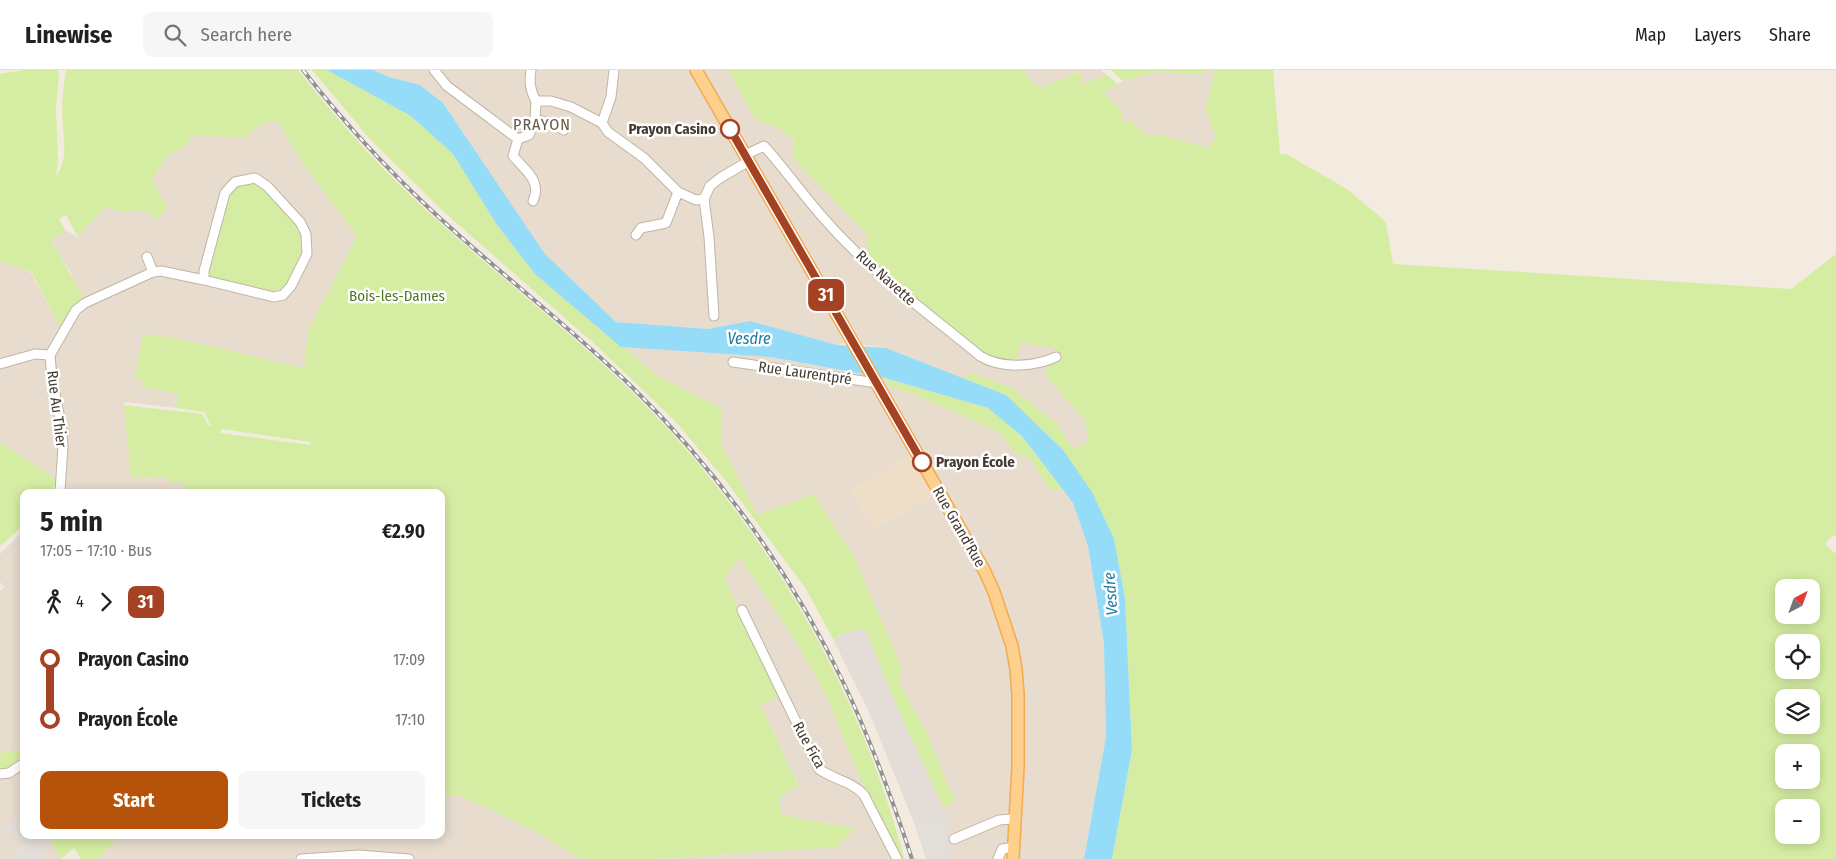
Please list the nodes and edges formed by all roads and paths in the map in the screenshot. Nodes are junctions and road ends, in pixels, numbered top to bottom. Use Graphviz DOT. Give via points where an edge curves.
graph roads {
  1 [pos="434,70"];
  2 [pos="531,70"];
  3 [pos="614,70"];
  4 [pos="696,70"];
  5 [pos="536,101"];
  6 [pos="535,120"];
  7 [pos="599,121"];
  8 [pos="564,130"];
  9 [pos="518,139"];
  10 [pos="747,158"];
  11 [pos="678,192"];
  12 [pos="704,200"];
  13 [pos="533,202"];
  14 [pos="636,235"];
  15 [pos="146,257"];
  16 [pos="153,272"];
  17 [pos="204,280"];
  18 [pos="714,316"];
  19 [pos="50,355"];
  20 [pos="1056,357"];
  21 [pos="733,362"];
  22 [pos="0,364"];
  23 [pos="875,380"];
  24 [pos="60,489"];
  25 [pos="742,610"];
  26 [pos="1017,743"];
  27 [pos="20,766"];
  28 [pos="0,774"];
  29 [pos="1011,819"];
  30 [pos="954,839"];
  31 [pos="1009,853"];
  32 [pos="301,859"];
  33 [pos="409,859"];
  34 [pos="897,859"];
  35 [pos="998,859"];
  36 [pos="1014,859"];
  1 -- 9 [label="street" via="447,86"];
  2 -- 5 [label="street" via="531,91"];
  3 -- 7 [label="street" via="611,97"];
  4 -- 10 [label="main road, Rue Grand'Rue"];
  5 -- 6 [label="street"];
  5 -- 7 [label="street" via="551,100"];
  6 -- 8 [label="street" via="549,122"];
  6 -- 9 [label="street" via="529,136"];
  7 -- 11 [label="street" via="608,132 644,158"];
  9 -- 13 [label="street" via="514,156 536,183 537,193"];
  10 -- 12 [label="street" via="710,186"];
  10 -- 20 [label="street, Rue Navette" via="764,146 827,223 875,270 980,356 1006,364 1036,364"];
  10 -- 23 [label="main road, Rue Grand'Rue"];
  11 -- 12 [label="street"];
  11 -- 14 [label="street" via="666,223 641,228"];
  12 -- 18 [label="street"];
  15 -- 16 [label="street"];
  16 -- 17 [label="street"];
  16 -- 19 [label="street, Rue Au Thier" via="76,310"];
  17 -- 17 [label="street" via="274,297 283,295 307,254 306,234 300,222 267,186 254,178 236,182 225,193"];
  19 -- 22 [label="street, Rue Au Thier" via="35,354"];
  19 -- 24 [label="street, Rue Au Thier" via="63,446"];
  21 -- 23 [label="street, Rue Laurentpré"];
  23 -- 26 [label="main road, Rue Grand'Rue" via="994,592 1016,669"];
  25 -- 34 [label="street, Rue Fica" via="819,769 858,788"];
  26 -- 29 [label="main road, Rue Grand'Rue"];
  26 -- 36 [label="main road, Rue Grand'Rue"];
  27 -- 28 [label="street" via="9,773"];
  29 -- 30 [label="street" via="999,820"];
  29 -- 31 [label="main road, Rue Grand'Rue"];
  31 -- 35 [label="street" via="1002,850"];
  32 -- 33 [label="street" via="358,855"];
}
